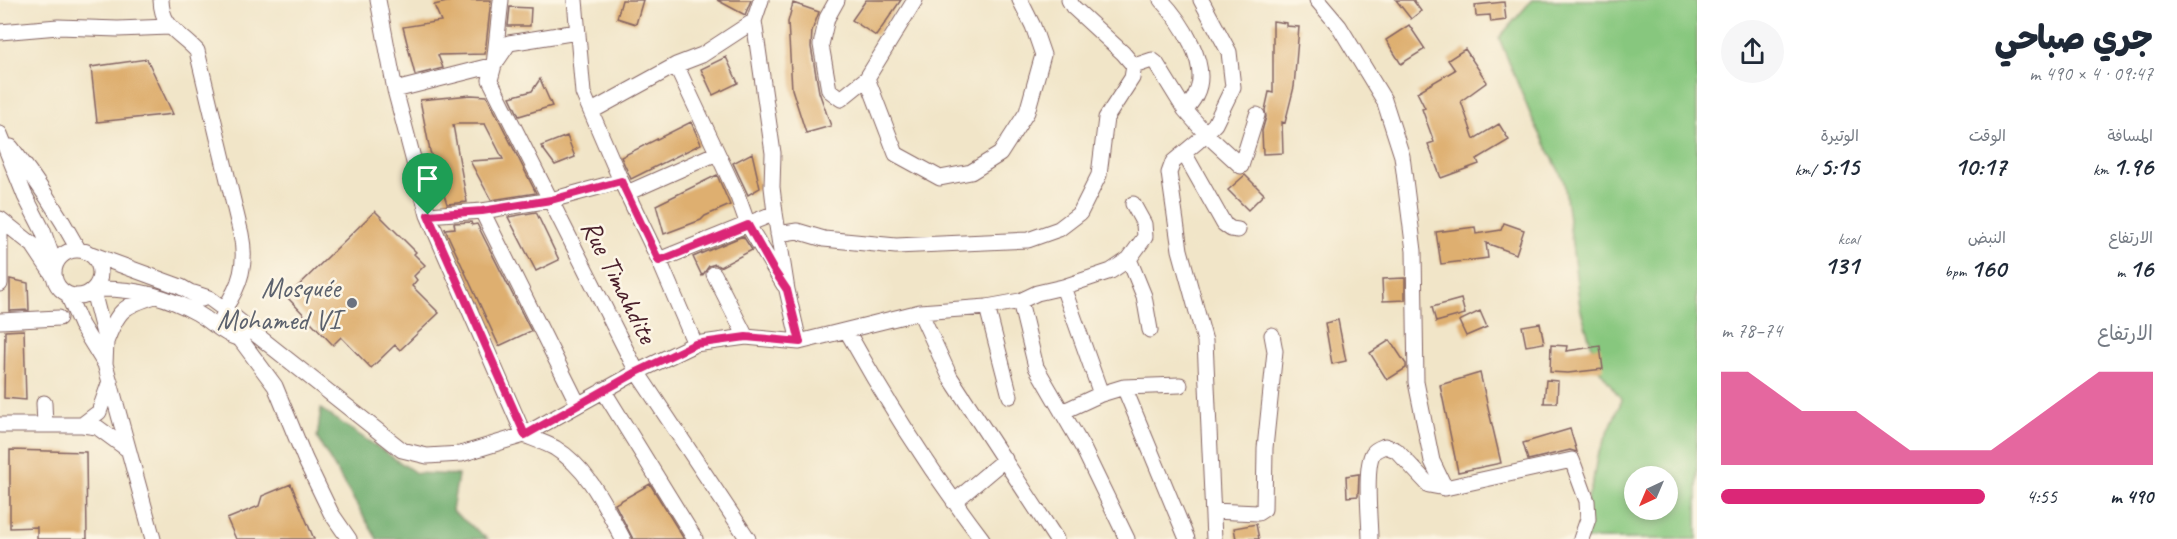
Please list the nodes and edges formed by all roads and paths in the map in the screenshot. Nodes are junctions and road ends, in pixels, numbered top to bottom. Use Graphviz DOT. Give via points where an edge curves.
graph roads {
  1 [pos="162,0"];
  2 [pos="378,0"];
  3 [pos="501,0"];
  4 [pos="575,0"];
  5 [pos="761,0"];
  6 [pos="837,0"];
  7 [pos="915,0"];
  8 [pos="1020,0"];
  9 [pos="1069,0"];
  10 [pos="1161,0"];
  11 [pos="1201,0"];
  12 [pos="1317,0"];
  13 [pos="754,21"];
  14 [pos="169,27"];
  15 [pos="0,32"];
  16 [pos="577,32"];
  17 [pos="494,65"];
  18 [pos="676,65"];
  19 [pos="1134,66"];
  20 [pos="867,78"];
  21 [pos="394,90"];
  22 [pos="1185,110"];
  23 [pos="592,111"];
  24 [pos="1257,115"];
  25 [pos="0,134"];
  26 [pos="1206,134"];
  27 [pos="717,153"];
  28 [pos="1184,153"];
  29 [pos="624,187"];
  30 [pos="551,200"];
  31 [pos="1133,204"];
  32 [pos="482,211"];
  33 [pos="775,213"];
  34 [pos="428,215"];
  35 [pos="0,219"];
  36 [pos="748,225"];
  37 [pos="0,230"];
  38 [pos="1238,230"];
  39 [pos="778,234"];
  40 [pos="84,251"];
  41 [pos="1129,259"];
  42 [pos="659,261"];
  43 [pos="54,270"];
  44 [pos="714,274"];
  45 [pos="0,284"];
  46 [pos="1063,287"];
  47 [pos="94,290"];
  48 [pos="787,290"];
  49 [pos="194,293"];
  50 [pos="68,295"];
  51 [pos="156,296"];
  52 [pos="1020,301"];
  53 [pos="987,307"];
  54 [pos="224,309"];
  55 [pos="920,312"];
  56 [pos="59,318"];
  57 [pos="0,321"];
  58 [pos="1150,330"];
  59 [pos="847,331"];
  60 [pos="256,334"];
  61 [pos="1272,335"];
  62 [pos="746,337"];
  63 [pos="106,342"];
  64 [pos="244,342"];
  65 [pos="800,342"];
  66 [pos="695,344"];
  67 [pos="105,364"];
  68 [pos="637,372"];
  69 [pos="110,381"];
  70 [pos="1180,385"];
  71 [pos="1124,387"];
  72 [pos="603,390"];
  73 [pos="1101,394"];
  74 [pos="1010,396"];
  75 [pos="44,403"];
  76 [pos="578,404"];
  77 [pos="1062,412"];
  78 [pos="0,416"];
  79 [pos="0,425"];
  80 [pos="45,425"];
  81 [pos="82,425"];
  82 [pos="525,435"];
  83 [pos="127,449"];
  84 [pos="1005,459"];
  85 [pos="1445,488"];
  86 [pos="954,502"];
  87 [pos="1213,511"];
  88 [pos="153,539"];
  89 [pos="349,539"];
  90 [pos="623,539"];
  91 [pos="695,539"];
  92 [pos="748,539"];
  93 [pos="982,539"];
  94 [pos="1056,539"];
  95 [pos="1127,539"];
  96 [pos="1187,539"];
  97 [pos="1214,539"];
  98 [pos="1370,539"];
  99 [pos="1581,539"];
  1 -- 14 [label="street"];
  2 -- 21 [label="street"];
  3 -- 17 [label="street, Rue Timahdite"];
  4 -- 16 [label="street"];
  5 -- 13 [label="street"];
  6 -- 20 [label="street" via="827,18 821,45 829,90 841,99"];
  7 -- 20 [label="street"];
  8 -- 20 [label="street" via="1043,55 1027,112 1000,154 971,172 940,178 896,154"];
  9 -- 19 [label="street"];
  10 -- 22 [label="street" via="1194,47 1199,86"];
  11 -- 26 [label="street" via="1229,52 1233,87"];
  12 -- 85 [label="street" via="1339,26 1384,100 1402,156 1414,251 1416,382 1432,460"];
  13 -- 18 [label="street" via="702,54"];
  13 -- 33 [label="street" via="773,153"];
  14 -- 15 [label="street" via="58,27"];
  14 -- 54 [label="street" via="197,51 243,242 240,281"];
  16 -- 17 [label="street" via="509,42"];
  16 -- 23 [label="street" via="584,93"];
  17 -- 21 [label="street"];
  17 -- 30 [label="street, Rue Timahdite" via="490,80"];
  18 -- 23 [label="street"];
  18 -- 27 [label="street"];
  19 -- 22 [label="street" via="1152,60 1156,63"];
  19 -- 39 [label="street" via="1132,78 1106,118 1099,176 1080,213 1059,229 1028,240 896,246 824,239 797,231"];
  21 -- 34 [label="street"];
  22 -- 26 [label="street"];
  23 -- 29 [label="street"];
  24 -- 26 [label="street" via="1241,166"];
  25 -- 40 [label="street"];
  25 -- 43 [label="street" via="43,231"];
  26 -- 28 [label="street"];
  27 -- 29 [label="street"];
  27 -- 36 [label="street"];
  28 -- 38 [label="street" via="1224,224"];
  28 -- 87 [label="street" via="1173,162 1169,173 1180,250 1205,341"];
  29 -- 30 [label="street"];
  29 -- 42 [label="street"];
  30 -- 32 [label="street"];
  30 -- 68 [label="street, Rue Timahdite"];
  31 -- 41 [label="street" via="1144,224 1145,237"];
  32 -- 34 [label="street"];
  32 -- 76 [label="street"];
  33 -- 36 [label="street"];
  33 -- 39 [label="street"];
  34 -- 82 [label="street"];
  35 -- 43 [label="street" via="33,245"];
  36 -- 42 [label="street"];
  36 -- 48 [label="street"];
  37 -- 45 [label="street"];
  39 -- 48 [label="street"];
  40 -- 43 [label="street" via="64,253"];
  40 -- 47 [label="street" via="97,261 101,270"];
  40 -- 49 [label="street"];
  41 -- 46 [label="street" via="1111,271"];
  41 -- 58 [label="street" via="1144,296"];
  42 -- 66 [label="street"];
  43 -- 50 [label="street" via="58,287"];
  44 -- 62 [label="street"];
  46 -- 52 [label="street"];
  46 -- 73 [label="street"];
  47 -- 50 [label="street" via="84,296"];
  47 -- 51 [label="street" via="126,289"];
  47 -- 63 [label="street"];
  48 -- 65 [label="street"];
  49 -- 54 [label="street"];
  49 -- 64 [label="street" via="223,316"];
  50 -- 67 [label="street"];
  51 -- 63 [label="street" via="132,303 122,312"];
  51 -- 64 [label="street" via="184,306"];
  52 -- 53 [label="street"];
  52 -- 77 [label="street" via="1036,368"];
  53 -- 55 [label="street"];
  53 -- 74 [label="street"];
  54 -- 60 [label="street"];
  55 -- 59 [label="street"];
  55 -- 84 [label="street" via="950,376"];
  56 -- 57 [label="street"];
  59 -- 65 [label="street"];
  59 -- 86 [label="street" via="880,391"];
  60 -- 64 [label="street"];
  60 -- 82 [label="street" via="402,450 427,456 461,454"];
  61 -- 87 [label="street" via="1275,351 1265,448 1264,509 1258,513"];
  62 -- 65 [label="street"];
  62 -- 66 [label="street"];
  63 -- 67 [label="street"];
  64 -- 89 [label="street" via="275,386 331,513"];
  66 -- 68 [label="street"];
  67 -- 69 [label="street"];
  68 -- 72 [label="street"];
  68 -- 92 [label="street, Rue Timahdite"];
  69 -- 81 [label="street" via="99,412"];
  69 -- 83 [label="street"];
  70 -- 71 [label="street"];
  71 -- 73 [label="street"];
  71 -- 96 [label="street"];
  72 -- 76 [label="street"];
  72 -- 91 [label="street"];
  73 -- 77 [label="street"];
  75 -- 80 [label="street"];
  76 -- 82 [label="street"];
  77 -- 95 [label="street"];
  78 -- 79 [label="street"];
  79 -- 80 [label="street"];
  80 -- 81 [label="street"];
  81 -- 83 [label="street" via="97,427"];
  82 -- 90 [label="street" via="555,448 574,464 596,488"];
  83 -- 88 [label="street"];
  84 -- 86 [label="street"];
  84 -- 94 [label="street"];
  85 -- 98 [label="street" via="1429,485 1396,450 1385,446 1376,450 1368,467"];
  85 -- 99 [label="street" via="1572,460 1587,501 1588,519"];
  86 -- 93 [label="street"];
  87 -- 97 [label="street"];
}
